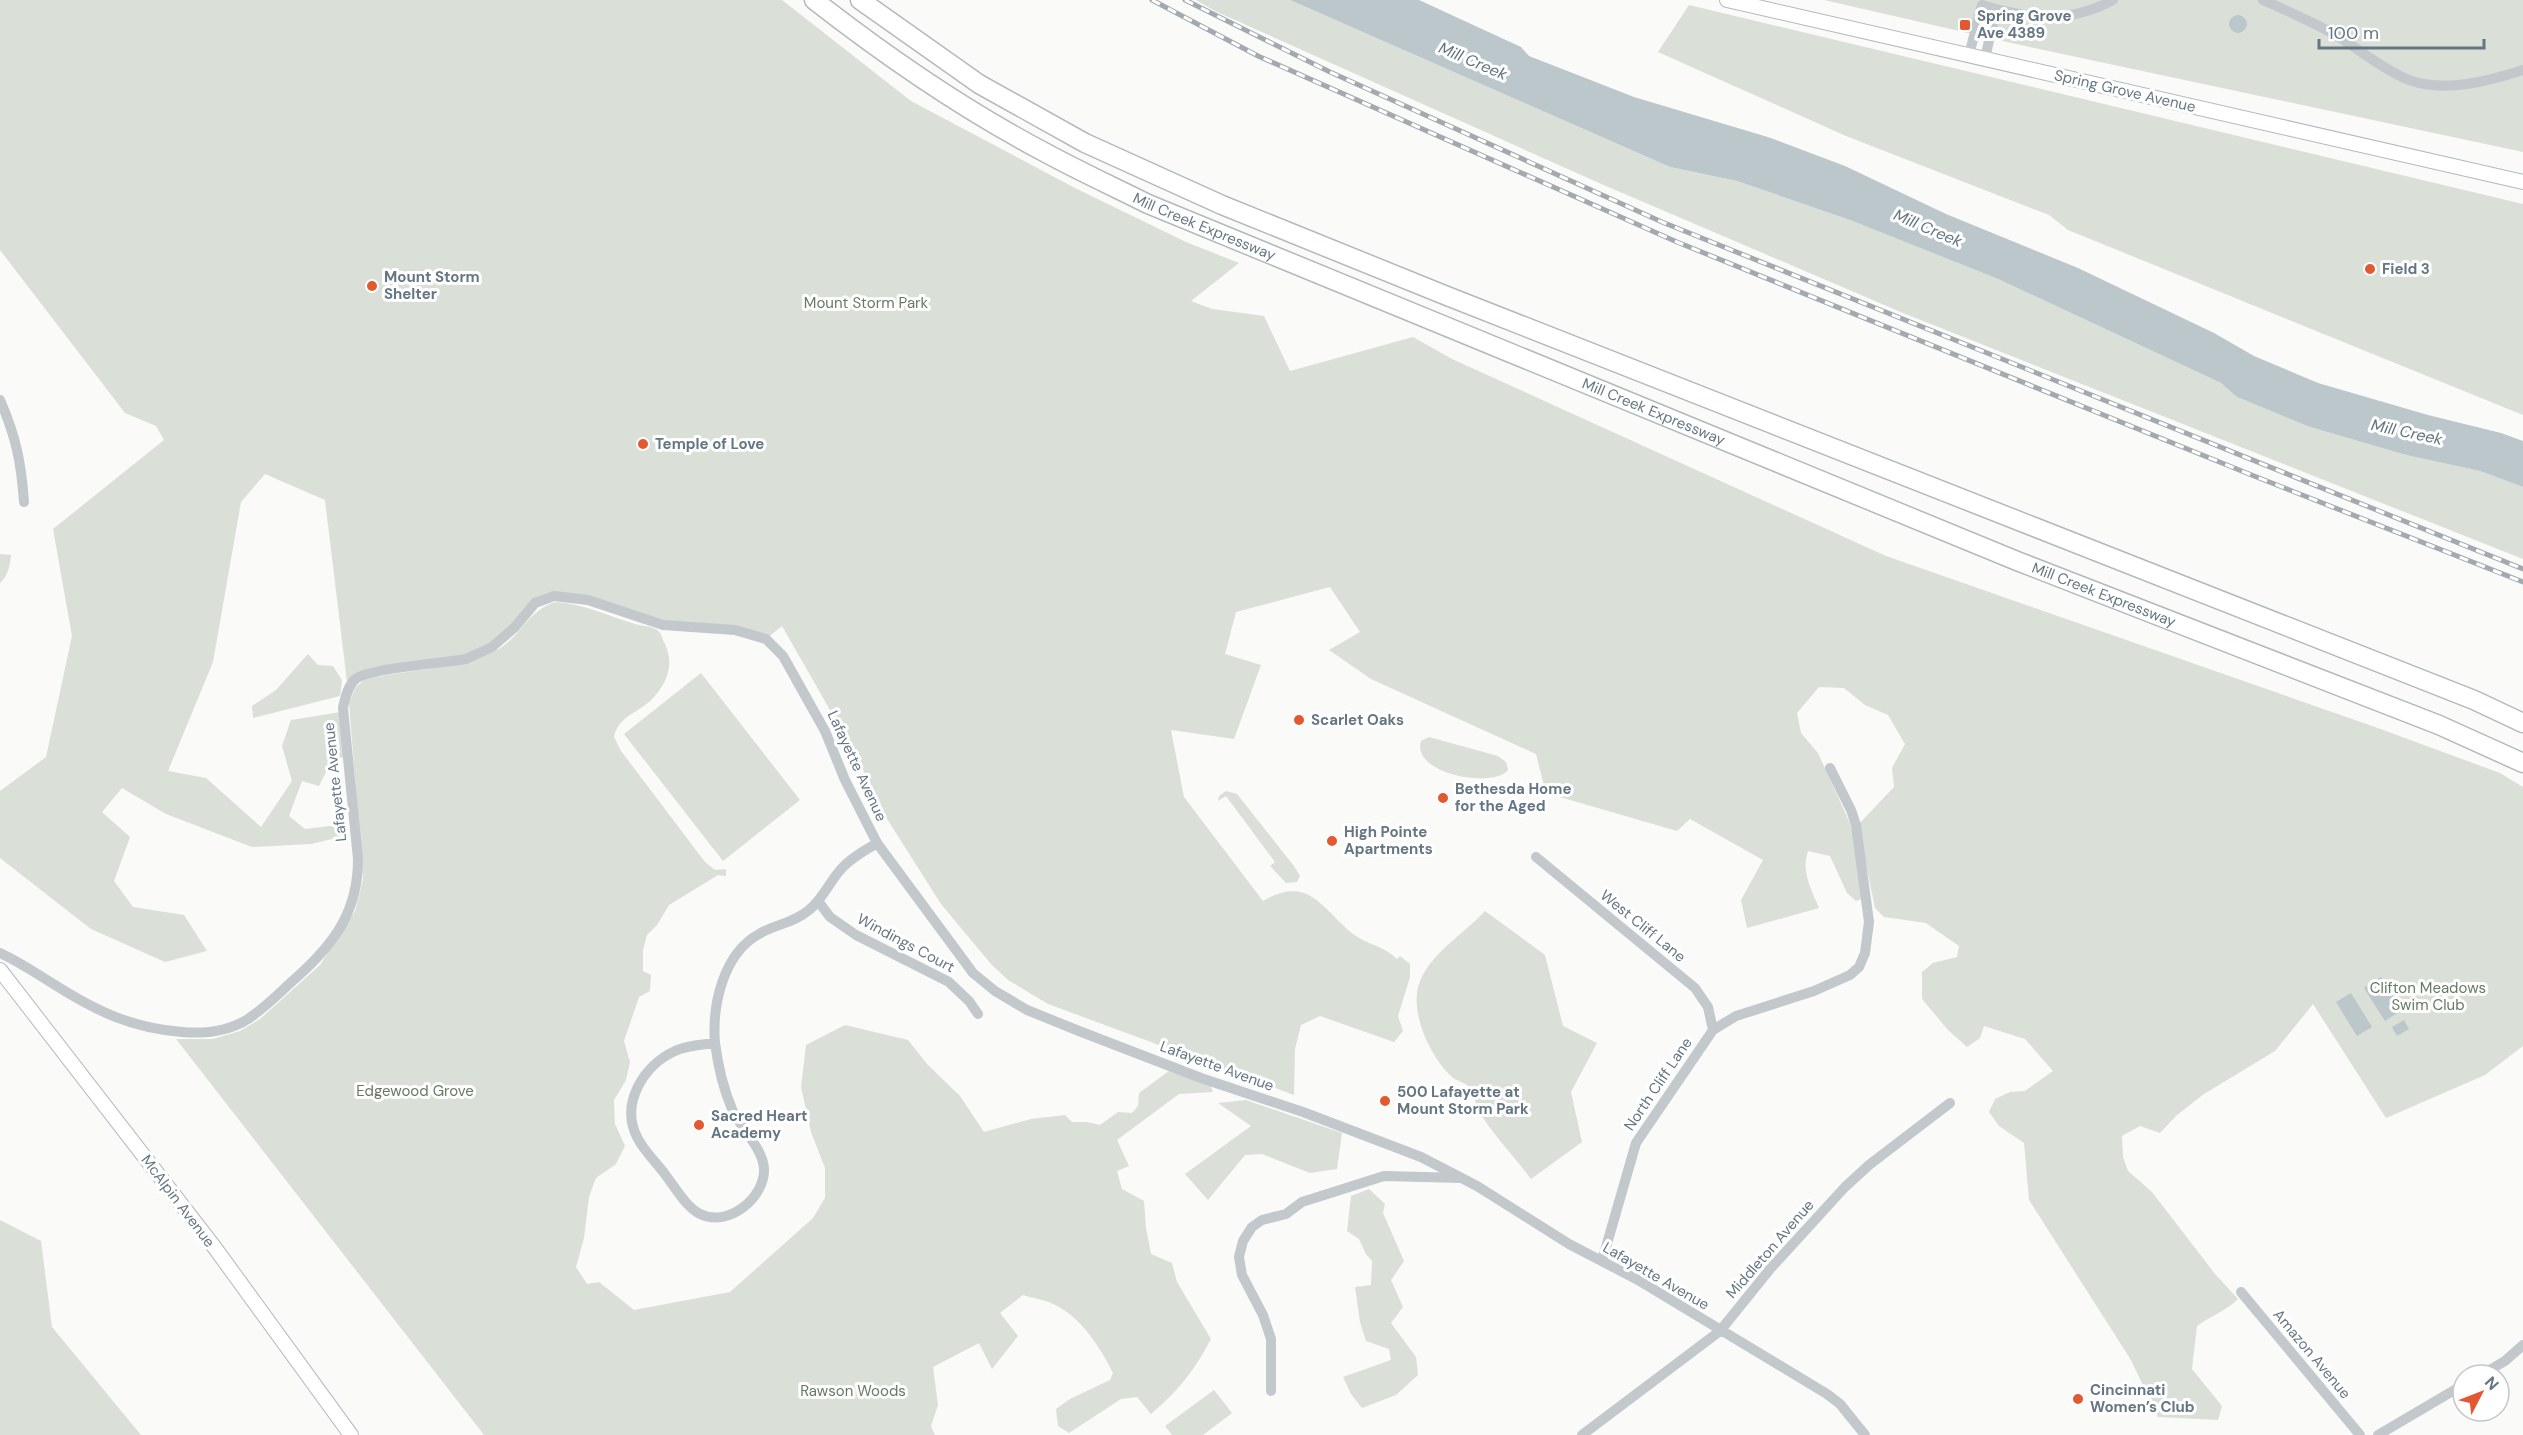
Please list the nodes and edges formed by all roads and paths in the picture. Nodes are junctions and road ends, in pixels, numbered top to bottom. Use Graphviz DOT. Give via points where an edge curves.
graph roads {
  1 [pos="814,0"];
  2 [pos="860,0"];
  3 [pos="1726,0"];
  4 [pos="2113,0"];
  5 [pos="2263,0"];
  6 [pos="2000,10"];
  7 [pos="1969,55"];
  8 [pos="1985,59"];
  9 [pos="2523,70"];
  10 [pos="2523,182"];
  11 [pos="0,400"];
  12 [pos="24,502"];
  13 [pos="2523,723"];
  14 [pos="2523,763"];
  15 [pos="1830,768"];
  16 [pos="877,843"];
  17 [pos="1536,857"];
  18 [pos="818,901"];
  19 [pos="0,953"];
  20 [pos="0,970"];
  21 [pos="978,1014"];
  22 [pos="1713,1030"];
  23 [pos="715,1043"];
  24 [pos="1950,1103"];
  25 [pos="1463,1178"];
  26 [pos="1602,1261"];
  27 [pos="2241,1292"];
  28 [pos="1720,1331"];
  29 [pos="2523,1345"];
  30 [pos="2502,1363"];
  31 [pos="1271,1391"];
  32 [pos="2451,1392"];
  33 [pos="351,1435"];
  34 [pos="1582,1435"];
  35 [pos="1865,1435"];
  36 [pos="2360,1435"];
  37 [pos="2378,1435"];
  1 -- 14 [label="highway, Mill Creek Expressway" via="877,49 962,105 1148,204 2006,556 2439,725"];
  2 -- 13 [label="highway, Mill Creek Expressway" via="980,84 1085,143 1222,205 2474,700"];
  3 -- 7 [label="main road, Spring Grove Avenue"];
  4 -- 6 [label="street" via="2066,17 2043,18"];
  5 -- 9 [label="street" via="2315,24 2411,81 2446,86 2492,80"];
  6 -- 7 [label="street" via="1982,5"];
  6 -- 8 [label="street" via="1993,22"];
  7 -- 8 [label="main road, Spring Grove Avenue"];
  8 -- 10 [label="main road, Spring Grove Avenue"];
  11 -- 12 [label="street" via="20,456"];
  15 -- 22 [label="street, North Cliff Lane" via="1856,825 1869,922 1865,953 1850,975 1736,1016"];
  16 -- 18 [label="street" via="843,866"];
  16 -- 19 [label="street, Lafayette Avenue" via="825,731 783,656 766,639 735,630 663,625 588,600 554,596 535,603 504,638 479,654 376,673 356,679 348,690 343,708 358,860 356,894 342,925 317,958 248,1019 213,1032 144,1028 70,995"];
  16 -- 25 [label="street, Lafayette Avenue" via="973,973 1027,1010 1421,1157"];
  17 -- 22 [label="street, West Cliff Lane" via="1695,988 1708,1007"];
  18 -- 21 [label="street, Windings Court" via="830,917 848,930 950,982"];
  18 -- 23 [label="street" via="799,918 757,935 738,953 716,1004"];
  20 -- 33 [label="main road, McAlpin Avenue" via="215,1248"];
  22 -- 26 [label="street, North Cliff Lane" via="1636,1143"];
  23 -- 23 [label="street" via="677,1050 653,1066 637,1088 631,1112 637,1138 689,1205 710,1216 734,1212 749,1203 760,1189 764,1168 725,1092"];
  24 -- 28 [label="street, Middleton Avenue" via="1845,1186"];
  25 -- 26 [label="street, Lafayette Avenue"];
  25 -- 31 [label="street" via="1384,1176 1302,1202 1286,1214 1252,1227 1239,1257 1242,1275 1271,1339"];
  26 -- 28 [label="street, Lafayette Avenue"];
  27 -- 36 [label="street, Amazon Avenue"];
  28 -- 34 [label="street, Middleton Avenue"];
  28 -- 35 [label="street, Lafayette Avenue" via="1827,1394"];
  29 -- 30 [label="street"];
  32 -- 37 [label="street"];
}
